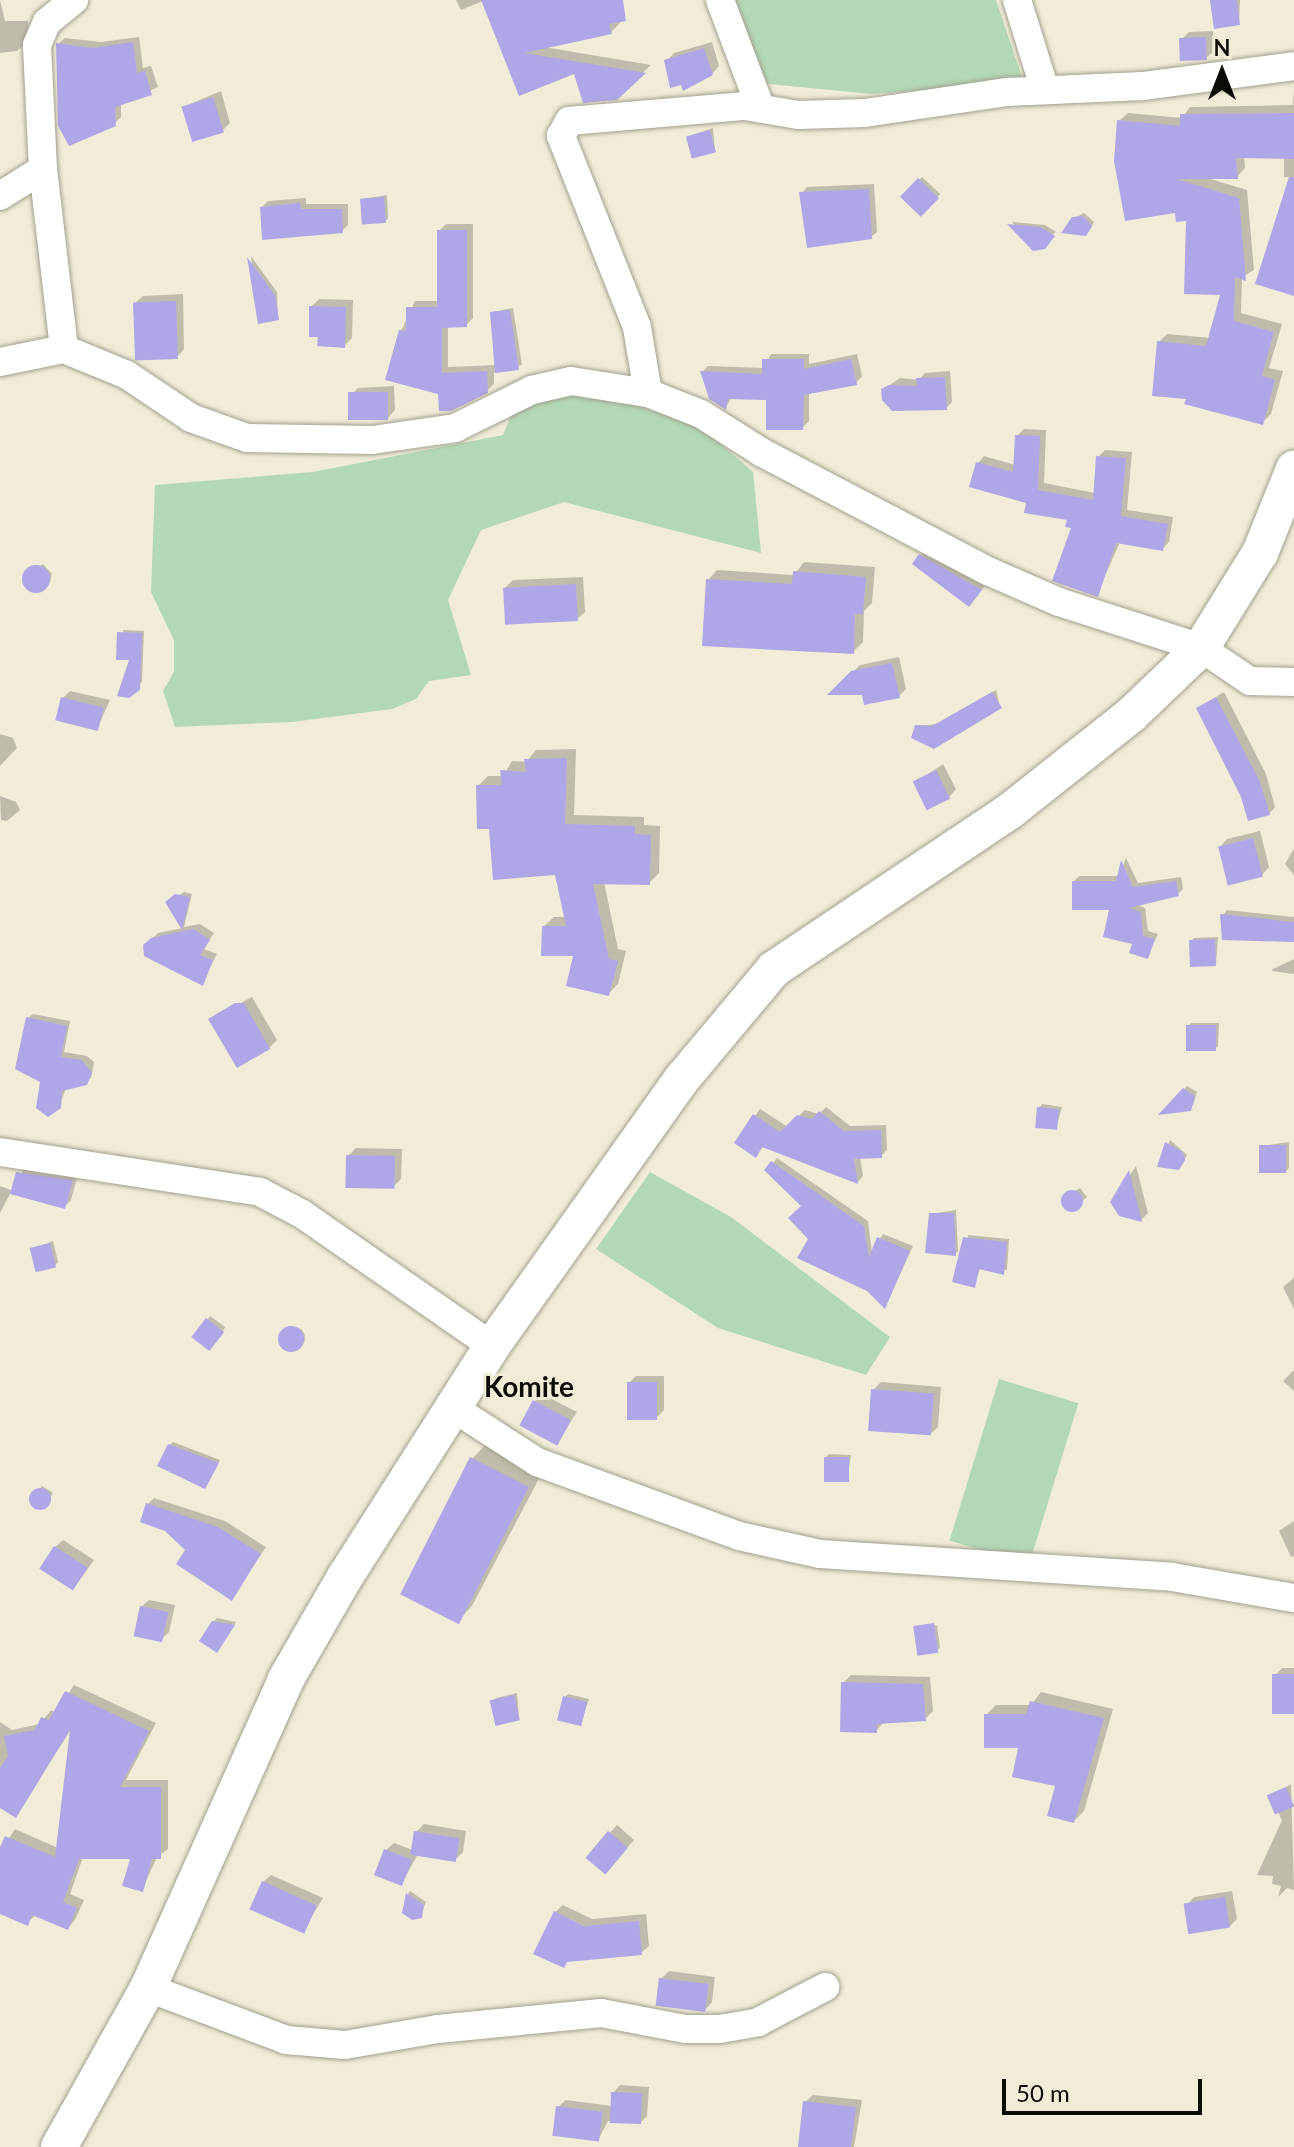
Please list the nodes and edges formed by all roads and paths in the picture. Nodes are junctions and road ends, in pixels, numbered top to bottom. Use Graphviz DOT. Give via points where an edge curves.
graph roads {
  1 [pos="74,0"];
  2 [pos="720,0"];
  3 [pos="1017,0"];
  4 [pos="1294,66"];
  5 [pos="1045,90"];
  6 [pos="761,109"];
  7 [pos="43,169"];
  8 [pos="0,196"];
  9 [pos="64,349"];
  10 [pos="0,362"];
  11 [pos="648,393"];
  12 [pos="1294,469"];
  13 [pos="1201,648"];
  14 [pos="1294,682"];
  15 [pos="0,1152"];
  16 [pos="492,1346"];
  17 [pos="455,1409"];
  18 [pos="1294,1598"];
  19 [pos="825,1987"];
  20 [pos="148,1988"];
  21 [pos="59,2147"];
  1 -- 7 [label="street" via="47,22 37,45"];
  2 -- 6 [label="street"];
  3 -- 5 [label="street"];
  4 -- 5 [label="street" via="1143,86"];
  5 -- 6 [label="street" via="865,113 798,115"];
  6 -- 11 [label="street" via="569,121 562,128 637,327"];
  7 -- 8 [label="street"];
  7 -- 9 [label="street"];
  9 -- 10 [label="street"];
  9 -- 11 [label="street" via="127,375 191,418 247,438 372,440 455,428 532,390 571,381"];
  11 -- 13 [label="street" via="701,414 761,452 988,571 1059,602"];
  12 -- 13 [label="street" via="1260,553"];
  13 -- 14 [label="street" via="1250,681"];
  13 -- 16 [label="street" via="1131,715 1010,811 774,969 682,1079"];
  15 -- 16 [label="street" via="260,1192 302,1214"];
  16 -- 17 [label="street"];
  17 -- 18 [label="street" via="537,1462 739,1536 820,1554 1172,1577"];
  17 -- 20 [label="street" via="345,1577 286,1679"];
  19 -- 20 [label="street" via="758,2022 720,2029 589,2014 438,2029 345,2045 286,2040"];
  20 -- 21 [label="street"];
}
